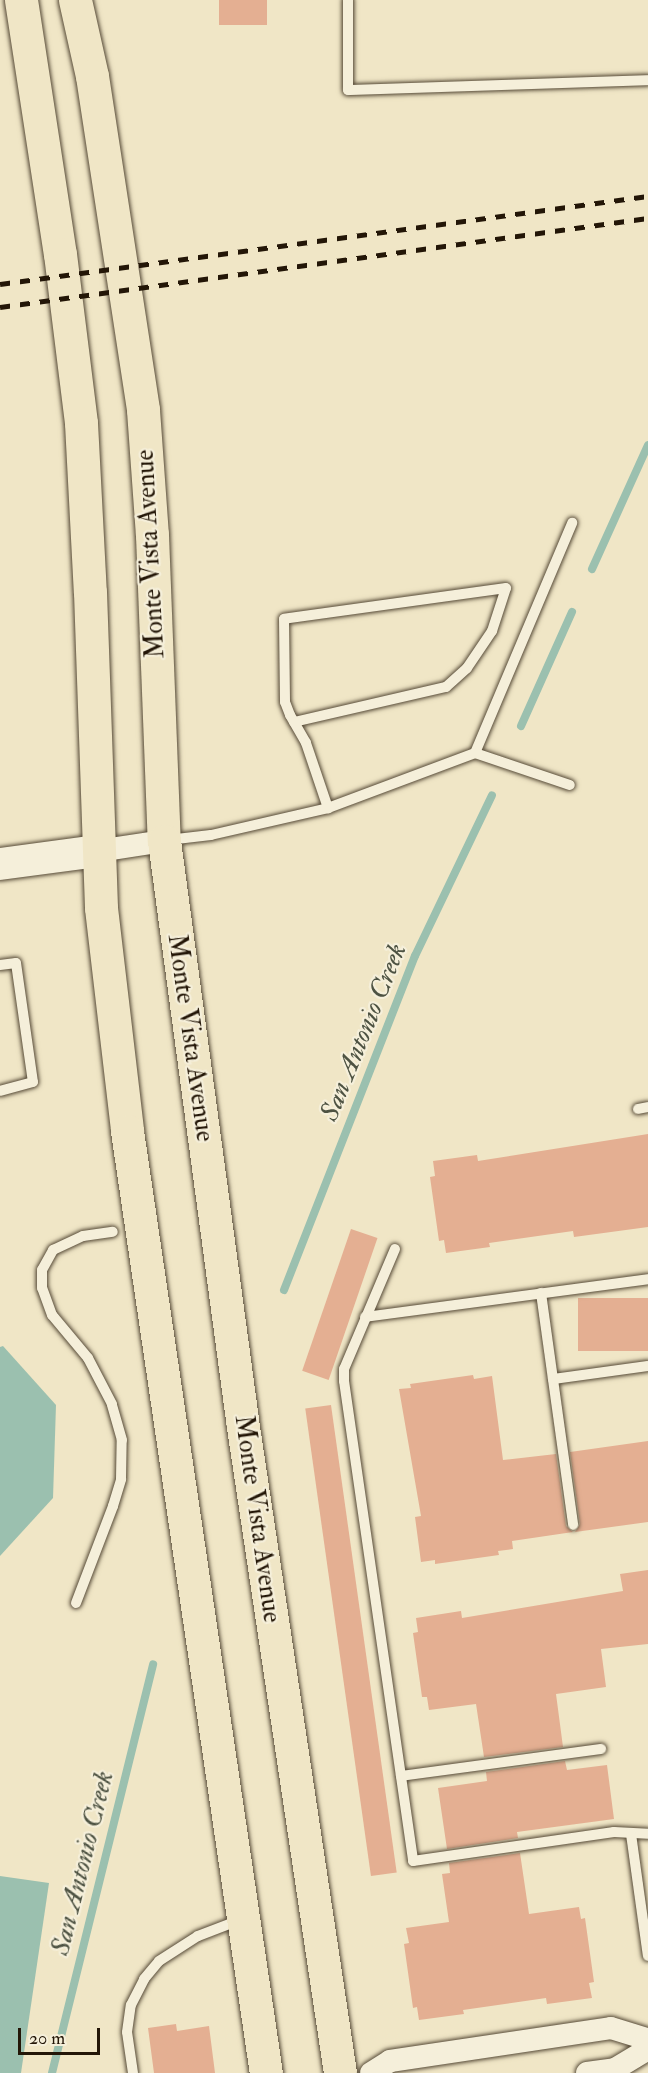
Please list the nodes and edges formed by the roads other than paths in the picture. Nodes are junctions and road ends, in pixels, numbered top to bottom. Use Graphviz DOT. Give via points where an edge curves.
graph roads {
  1 [pos="21,0"];
  2 [pos="75,0"];
  3 [pos="348,0"];
  4 [pos="648,80"];
  5 [pos="572,523"];
  6 [pos="294,722"];
  7 [pos="475,753"];
  8 [pos="570,785"];
  9 [pos="328,808"];
  10 [pos="164,841"];
  11 [pos="98,851"];
  12 [pos="0,864"];
  13 [pos="0,965"];
  14 [pos="0,1090"];
  15 [pos="113,1232"];
  16 [pos="395,1249"];
  17 [pos="648,1279"];
  18 [pos="541,1293"];
  19 [pos="364,1317"];
  20 [pos="648,1366"];
  21 [pos="553,1379"];
  22 [pos="573,1525"];
  23 [pos="76,1603"];
  24 [pos="601,1749"];
  25 [pos="401,1776"];
  26 [pos="631,1834"];
  27 [pos="648,1834"];
  28 [pos="243,1919"];
  29 [pos="648,1956"];
  30 [pos="648,2039"];
  31 [pos="648,2049"];
  32 [pos="133,2073"];
  33 [pos="266,2073"];
  34 [pos="340,2073"];
  35 [pos="371,2073"];
  36 [pos="588,2073"];
  1 -- 11 [label="main road" via="81,423"];
  2 -- 10 [label="main road, Monte Vista Avenue" via="92,76 143,410"];
  3 -- 4 [label="lane" via="348,90"];
  5 -- 7 [label="lane"];
  6 -- 6 [label="lane" via="285,702 284,619 506,588 492,632 467,668 446,687"];
  6 -- 9 [label="lane" via="306,743"];
  7 -- 8 [label="lane"];
  7 -- 9 [label="lane"];
  9 -- 10 [label="lane" via="211,835"];
  10 -- 11 [label="street"];
  10 -- 34 [label="main road, Monte Vista Avenue" via="243,1427"];
  11 -- 12 [label="street"];
  11 -- 28 [label="main road" via="127,1131"];
  13 -- 14 [label="lane" via="16,963 33,1082"];
  15 -- 23 [label="lane" via="83,1236 53,1250 42,1270 42,1288 52,1315 88,1358 112,1404 122,1440 121,1479 114,1506"];
  16 -- 19 [label="lane"];
  17 -- 18 [label="lane"];
  18 -- 19 [label="lane"];
  18 -- 21 [label="lane"];
  19 -- 25 [label="lane" via="344,1369 344,1381"];
  20 -- 21 [label="lane"];
  21 -- 22 [label="lane"];
  24 -- 25 [label="lane"];
  25 -- 26 [label="lane" via="413,1861 614,1832"];
  26 -- 27 [label="lane"];
  26 -- 29 [label="lane"];
  28 -- 32 [label="lane" via="198,1936 159,1961 144,1979 131,2005 127,2032"];
  28 -- 33 [label="main road"];
  30 -- 35 [label="street" via="611,2028 390,2061"];
  31 -- 36 [label="street" via="615,2069"];
}
